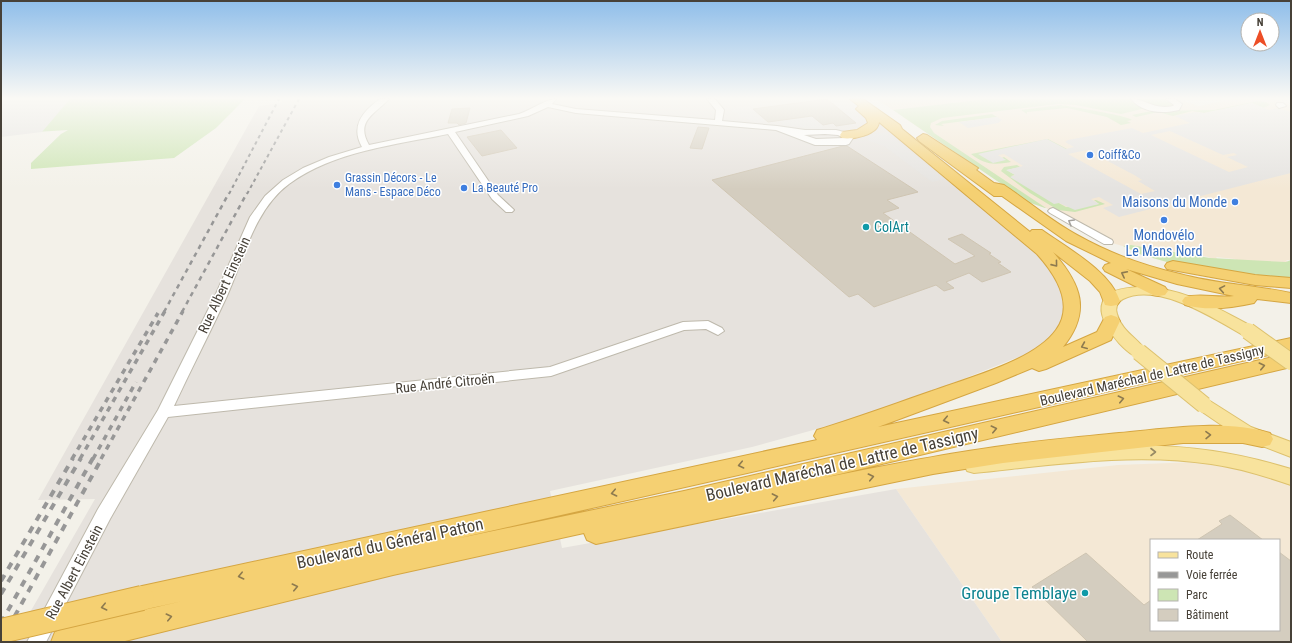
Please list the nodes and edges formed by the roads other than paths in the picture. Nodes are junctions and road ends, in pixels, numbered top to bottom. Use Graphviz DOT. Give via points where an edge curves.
graph roads {
  1 [pos="359,129"];
  2 [pos="459,129"];
  3 [pos="781,129"];
  4 [pos="867,129"];
  5 [pos="895,129"];
  6 [pos="895,129"];
  7 [pos="912,129"];
  8 [pos="450,131"];
  9 [pos="846,135"];
  10 [pos="367,148"];
  11 [pos="960,164"];
  12 [pos="990,186"];
  13 [pos="508,210"];
  14 [pos="1053,211"];
  15 [pos="1108,242"];
  16 [pos="1159,291"];
  17 [pos="1290,293"];
  18 [pos="1110,301"];
  19 [pos="1191,301"];
  20 [pos="1111,321"];
  21 [pos="718,331"];
  22 [pos="1291,344"];
  23 [pos="1291,361"];
  24 [pos="940,396"];
  25 [pos="164,412"];
  26 [pos="1262,439"];
  27 [pos="1291,450"];
  28 [pos="779,457"];
  29 [pos="933,464"];
  30 [pos="1291,477"];
  31 [pos="393,564"];
  32 [pos="1,631"];
  33 [pos="36,642"];
  34 [pos="65,642"];
  1 -- 10 [label="street" via="361,140"];
  2 -- 8 [label="street, Rue Albert Einstein"];
  3 -- 9 [label="street" via="808,136 821,144 846,142 849,138"];
  4 -- 9 [label="highway"];
  5 -- 18 [label="highway" via="1096,277 1108,291"];
  6 -- 24 [label="highway, one-way" via="1043,251 1060,271 1072,297 1073,310 1068,325 1059,340 1051,347 1010,370"];
  7 -- 11 [label="highway"];
  8 -- 10 [label="street, Rue Albert Einstein"];
  8 -- 13 [label="street" via="495,197"];
  10 -- 25 [label="street, Rue Albert Einstein" via="306,170 286,182 268,198 255,216 221,296"];
  11 -- 12 [label="highway"];
  11 -- 14 [label="highway" via="978,171 1025,202"];
  16 -- 12 [label="highway, one-way" via="1074,247"];
  17 -- 12 [label="highway, one-way" via="1204,286 1142,269 1072,238 999,188"];
  15 -- 14 [label="street, one-way"];
  15 -- 17 [label="highway" via="1138,255 1196,271 1255,280"];
  16 -- 18 [label="main road" via="1128,292"];
  16 -- 19 [label="main road"];
  17 -- 19 [label="highway" via="1219,303"];
  18 -- 20 [label="main road" via="1108,311"];
  19 -- 23 [label="main road, bridge" via="1248,331"];
  20 -- 24 [label="highway, one-way" via="1104,336 1089,344 1016,374"];
  20 -- 26 [label="main road, bridge" via="1140,352 1204,405"];
  21 -- 25 [label="street, Rue André Citroën" via="708,325 683,326 550,371"];
  22 -- 28 [label="highway, Boulevard Maréchal de Lattre de Tassigny, one-way"];
  31 -- 23 [label="highway, Boulevard Maréchal de Lattre de Tassigny, one-way" via="684,501"];
  24 -- 28 [label="highway" via="803,442"];
  25 -- 33 [label="street, Rue Albert Einstein" via="104,514"];
  26 -- 27 [label="main road"];
  29 -- 26 [label="highway, one-way" via="1183,435 1243,435"];
  28 -- 32 [label="highway, Boulevard du Général Patton, one-way, bridge"];
  29 -- 30 [label="main road, one-way" via="955,468 1117,453 1188,453 1221,458"];
  31 -- 29 [label="highway, one-way" via="464,559"];
  34 -- 31 [label="highway, Boulevard du Général Patton, one-way"];
}
